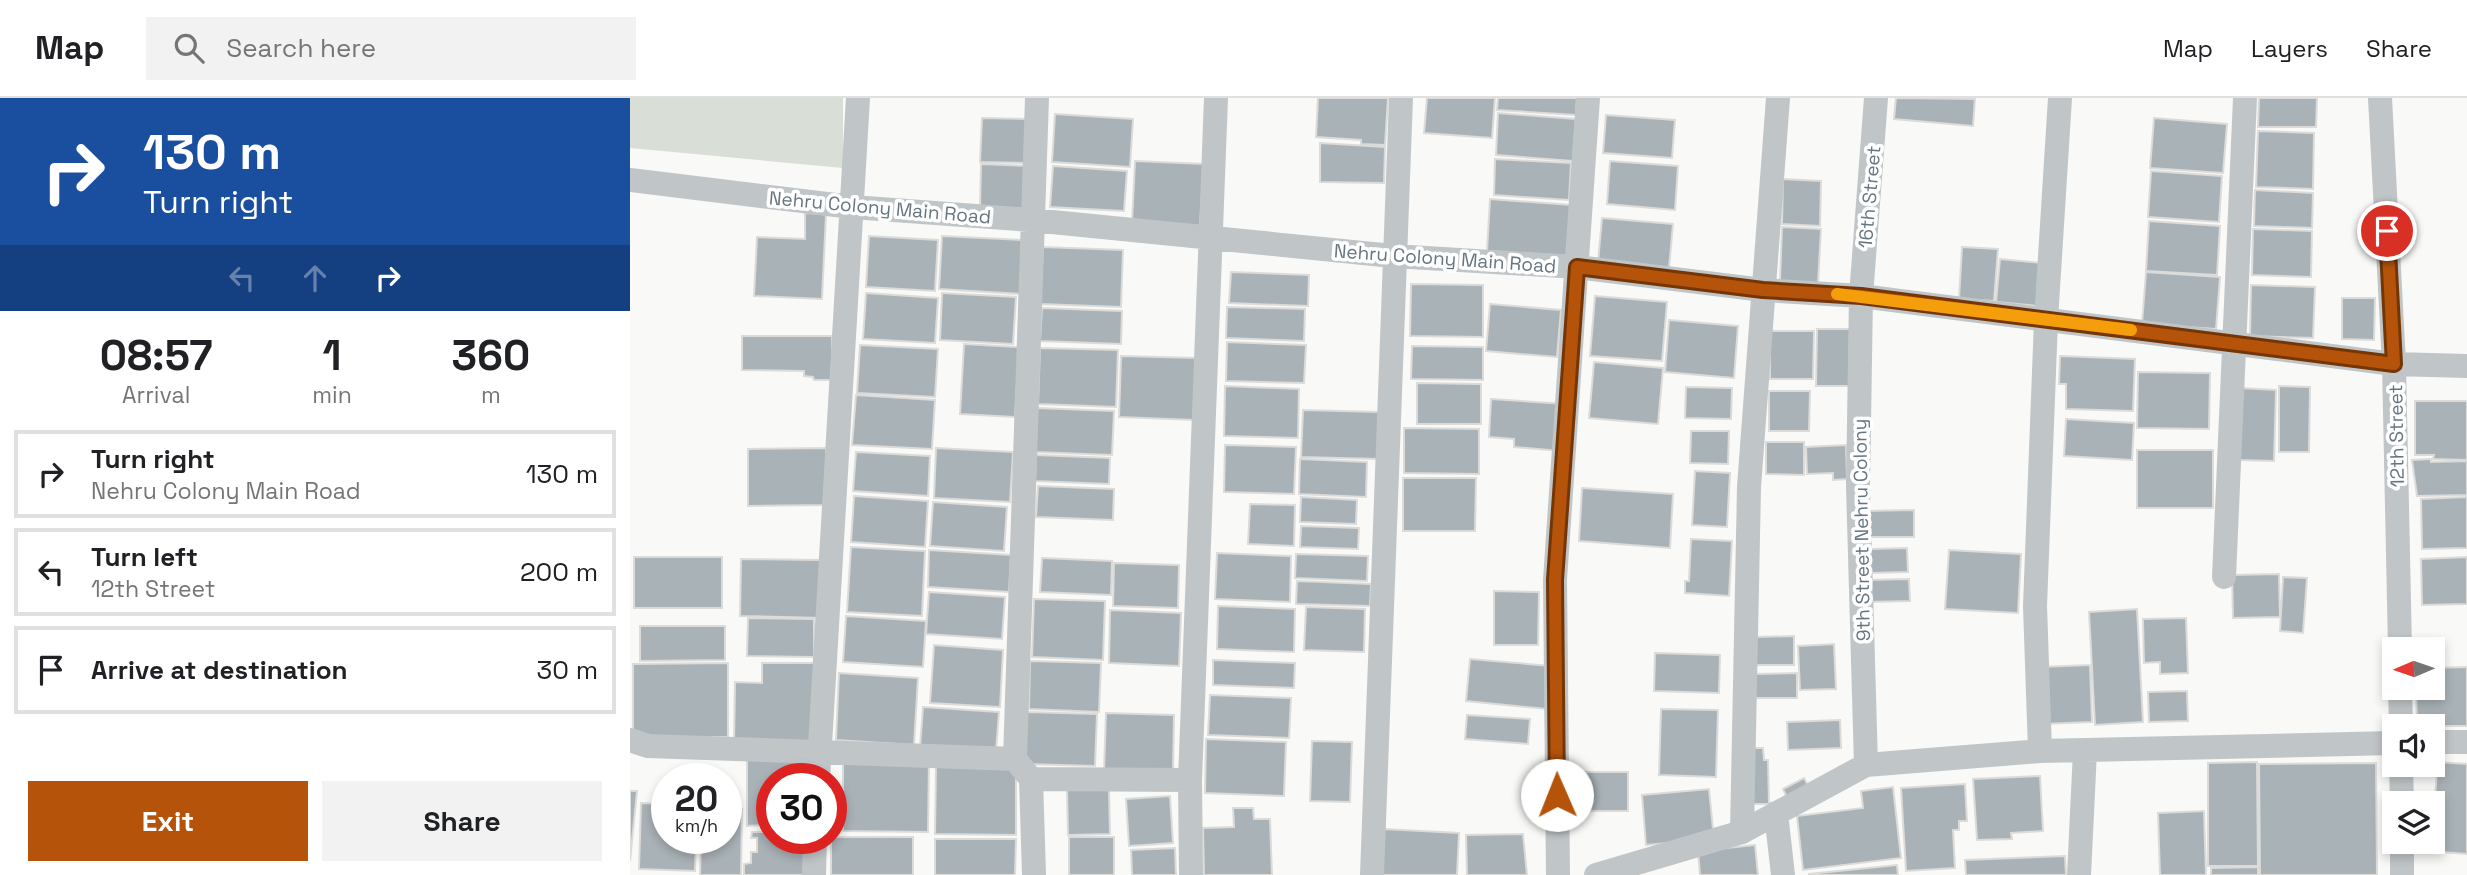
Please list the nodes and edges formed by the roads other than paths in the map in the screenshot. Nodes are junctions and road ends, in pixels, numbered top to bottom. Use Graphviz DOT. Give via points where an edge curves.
graph roads {
  1 [pos="858,98"];
  2 [pos="1037,98"];
  3 [pos="1216,98"];
  4 [pos="1401,98"];
  5 [pos="1588,98"];
  6 [pos="1778,98"];
  7 [pos="1876,98"];
  8 [pos="2060,98"];
  9 [pos="2245,98"];
  10 [pos="2380,98"];
  11 [pos="630,180"];
  12 [pos="852,207"];
  13 [pos="1032,220"];
  14 [pos="1210,237"];
  15 [pos="1393,256"];
  16 [pos="1577,267"];
  17 [pos="1763,290"];
  18 [pos="1861,296"];
  19 [pos="2046,320"];
  20 [pos="2232,342"];
  21 [pos="2394,364"];
  22 [pos="2467,366"];
  23 [pos="2224,577"];
  24 [pos="2400,637"];
  25 [pos="630,740"];
  26 [pos="2467,742"];
  27 [pos="2382,743"];
  28 [pos="2445,743"];
  29 [pos="819,751"];
  30 [pos="2040,751"];
  31 [pos="2085,751"];
  32 [pos="1015,758"];
  33 [pos="819,763"];
  34 [pos="1866,765"];
  35 [pos="1031,779"];
  36 [pos="1190,780"];
  37 [pos="1776,813"];
  38 [pos="1742,832"];
  39 [pos="815,854"];
  40 [pos="2402,854"];
  41 [pos="814,875"];
  42 [pos="1034,875"];
  43 [pos="1191,875"];
  44 [pos="1372,875"];
  45 [pos="1558,875"];
  46 [pos="1596,875"];
  47 [pos="1783,875"];
  48 [pos="2079,875"];
  49 [pos="2402,875"];
  1 -- 12 [label="street"];
  2 -- 13 [label="street"];
  3 -- 14 [label="street"];
  4 -- 15 [label="street"];
  5 -- 16 [label="street"];
  6 -- 17 [label="street"];
  7 -- 18 [label="street, 16th Street"];
  8 -- 19 [label="street"];
  9 -- 20 [label="street"];
  10 -- 21 [label="street, 12th Street"];
  11 -- 12 [label="street, Nehru Colony Main Road"];
  12 -- 13 [label="street, Nehru Colony Main Road"];
  12 -- 29 [label="street"];
  13 -- 14 [label="street, Nehru Colony Main Road"];
  13 -- 32 [label="street"];
  14 -- 15 [label="street, Nehru Colony Main Road"];
  14 -- 36 [label="street"];
  15 -- 16 [label="street, Nehru Colony Main Road"];
  15 -- 44 [label="street"];
  16 -- 17 [label="street, Nehru Colony Main Road"];
  16 -- 45 [label="street" via="1555,580"];
  17 -- 18 [label="street, Nehru Colony Main Road"];
  17 -- 38 [label="street" via="1749,487"];
  18 -- 19 [label="street, Nehru Colony Main Road"];
  18 -- 34 [label="street, 9th Street Nehru Colony" via="1858,486"];
  19 -- 20 [label="street, Nehru Colony Main Road"];
  19 -- 30 [label="street" via="2035,606"];
  20 -- 21 [label="street, Nehru Colony Main Road"];
  20 -- 23 [label="street"];
  21 -- 22 [label="street, Nehru Colony Main Road"];
  21 -- 24 [label="street, 12th Street"];
  25 -- 29 [label="street" via="648,746"];
  26 -- 28 [label="street"];
  27 -- 31 [label="street"];
  29 -- 32 [label="street"];
  29 -- 33 [label="street"];
  30 -- 31 [label="street"];
  30 -- 34 [label="street"];
  31 -- 48 [label="street"];
  32 -- 35 [label="street"];
  34 -- 37 [label="street"];
  35 -- 36 [label="street"];
  35 -- 42 [label="street"];
  36 -- 43 [label="street"];
  37 -- 38 [label="street"];
  37 -- 47 [label="street"];
  38 -- 46 [label="street"];
  39 -- 41 [label="street"];
  40 -- 49 [label="street"];
}
